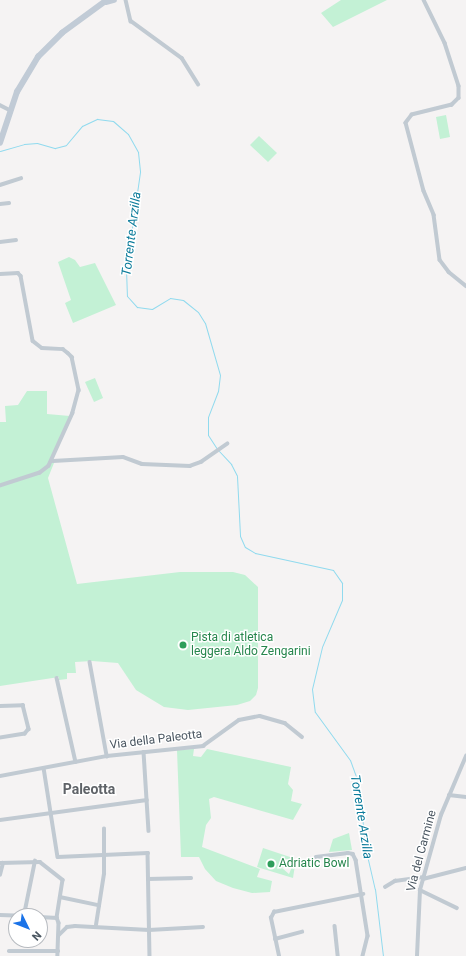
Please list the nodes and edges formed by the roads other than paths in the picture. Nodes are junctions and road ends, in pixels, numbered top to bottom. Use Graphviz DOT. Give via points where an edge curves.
graph roads {
  1 [pos="114,0"];
  2 [pos="126,0"];
  3 [pos="424,0"];
  4 [pos="107,1"];
  5 [pos="198,84"];
  6 [pos="0,104"];
  7 [pos="10,110"];
  8 [pos="0,142"];
  9 [pos="21,178"];
  10 [pos="0,185"];
  11 [pos="9,203"];
  12 [pos="0,204"];
  13 [pos="16,240"];
  14 [pos="0,242"];
  15 [pos="0,274"];
  16 [pos="466,286"];
  17 [pos="228,444"];
  18 [pos="53,461"];
  19 [pos="0,486"];
  20 [pos="90,662"];
  21 [pos="57,678"];
  22 [pos="0,706"];
  23 [pos="302,737"];
  24 [pos="0,738"];
  25 [pos="144,752"];
  26 [pos="107,756"];
  27 [pos="466,756"];
  28 [pos="76,762"];
  29 [pos="44,768"];
  30 [pos="0,776"];
  31 [pos="449,795"];
  32 [pos="466,797"];
  33 [pos="147,800"];
  34 [pos="51,812"];
  35 [pos="0,820"];
  36 [pos="104,829"];
  37 [pos="149,831"];
  38 [pos="104,855"];
  39 [pos="316,857"];
  40 [pos="35,860"];
  41 [pos="1,863"];
  42 [pos="466,868"];
  43 [pos="0,875"];
  44 [pos="191,878"];
  45 [pos="423,878"];
  46 [pos="148,879"];
  47 [pos="385,887"];
  48 [pos="420,890"];
  49 [pos="363,894"];
  50 [pos="419,896"];
  51 [pos="429,896"];
  52 [pos="60,897"];
  53 [pos="99,905"];
  54 [pos="26,908"];
  55 [pos="457,908"];
  56 [pos="48,917"];
  57 [pos="57,918"];
  58 [pos="96,925"];
  59 [pos="335,926"];
  60 [pos="203,927"];
  61 [pos="149,930"];
  62 [pos="302,932"];
  63 [pos="59,935"];
  64 [pos="275,939"];
  65 [pos="9,951"];
  66 [pos="58,951"];
  67 [pos="58,956"];
  68 [pos="150,956"];
  69 [pos="279,956"];
  70 [pos="338,956"];
  71 [pos="363,956"];
  72 [pos="417,956"];
  1 -- 4 [label="main road"];
  2 -- 5 [label="street" via="131,21 182,58"];
  3 -- 16 [label="street" via="445,43 459,86 459,98 452,105 412,115 406,123 424,191 434,215 440,260 449,272"];
  4 -- 7 [label="main road" via="62,33 38,57 24,77"];
  6 -- 7 [label="street"];
  7 -- 8 [label="main road"];
  9 -- 10 [label="street"];
  11 -- 12 [label="street"];
  13 -- 14 [label="street"];
  15 -- 18 [label="street" via="18,273 21,276 33,341 42,348 63,349 72,357 79,390 73,413"];
  17 -- 18 [label="street" via="190,466 142,464 123,457"];
  18 -- 19 [label="street" via="40,473"];
  20 -- 26 [label="street"];
  21 -- 28 [label="street"];
  22 -- 24 [label="street" via="23,705 29,728 25,734"];
  23 -- 25 [label="street, Via della Paleotta" via="285,723 260,716 240,720 203,746"];
  25 -- 26 [label="street, Via della Paleotta"];
  25 -- 33 [label="street"];
  26 -- 28 [label="street, Via della Paleotta"];
  27 -- 31 [label="street, Via del Carmine"];
  28 -- 29 [label="street, Via della Paleotta"];
  29 -- 30 [label="street, Via della Paleotta"];
  29 -- 34 [label="street"];
  31 -- 32 [label="street"];
  31 -- 45 [label="street, Via del Carmine"];
  33 -- 34 [label="street"];
  33 -- 37 [label="street"];
  34 -- 35 [label="street"];
  34 -- 38 [label="street" via="58,857"];
  36 -- 38 [label="street"];
  38 -- 46 [label="street" via="148,853"];
  38 -- 53 [label="street"];
  39 -- 49 [label="street" via="353,854"];
  40 -- 41 [label="street"];
  40 -- 52 [label="street" via="63,880"];
  40 -- 54 [label="street"];
  41 -- 43 [label="street"];
  42 -- 45 [label="street"];
  44 -- 46 [label="street"];
  45 -- 47 [label="street" via="395,881"];
  45 -- 48 [label="street, Via del Carmine"];
  46 -- 61 [label="street"];
  48 -- 50 [label="street, Via del Carmine"];
  48 -- 51 [label="street"];
  49 -- 64 [label="street" via="272,914"];
  49 -- 71 [label="street" via="368,936"];
  50 -- 51 [label="street"];
  50 -- 72 [label="street, Via del Carmine"];
  51 -- 55 [label="street"];
  52 -- 53 [label="street"];
  52 -- 57 [label="street"];
  53 -- 58 [label="street"];
  56 -- 57 [label="street"];
  57 -- 63 [label="street"];
  58 -- 61 [label="street"];
  58 -- 63 [label="street" via="67,927"];
  59 -- 70 [label="street"];
  60 -- 61 [label="street"];
  61 -- 68 [label="street"];
  62 -- 64 [label="street"];
  63 -- 66 [label="street"];
  64 -- 69 [label="street"];
  65 -- 66 [label="street"];
  66 -- 67 [label="street"];
}
